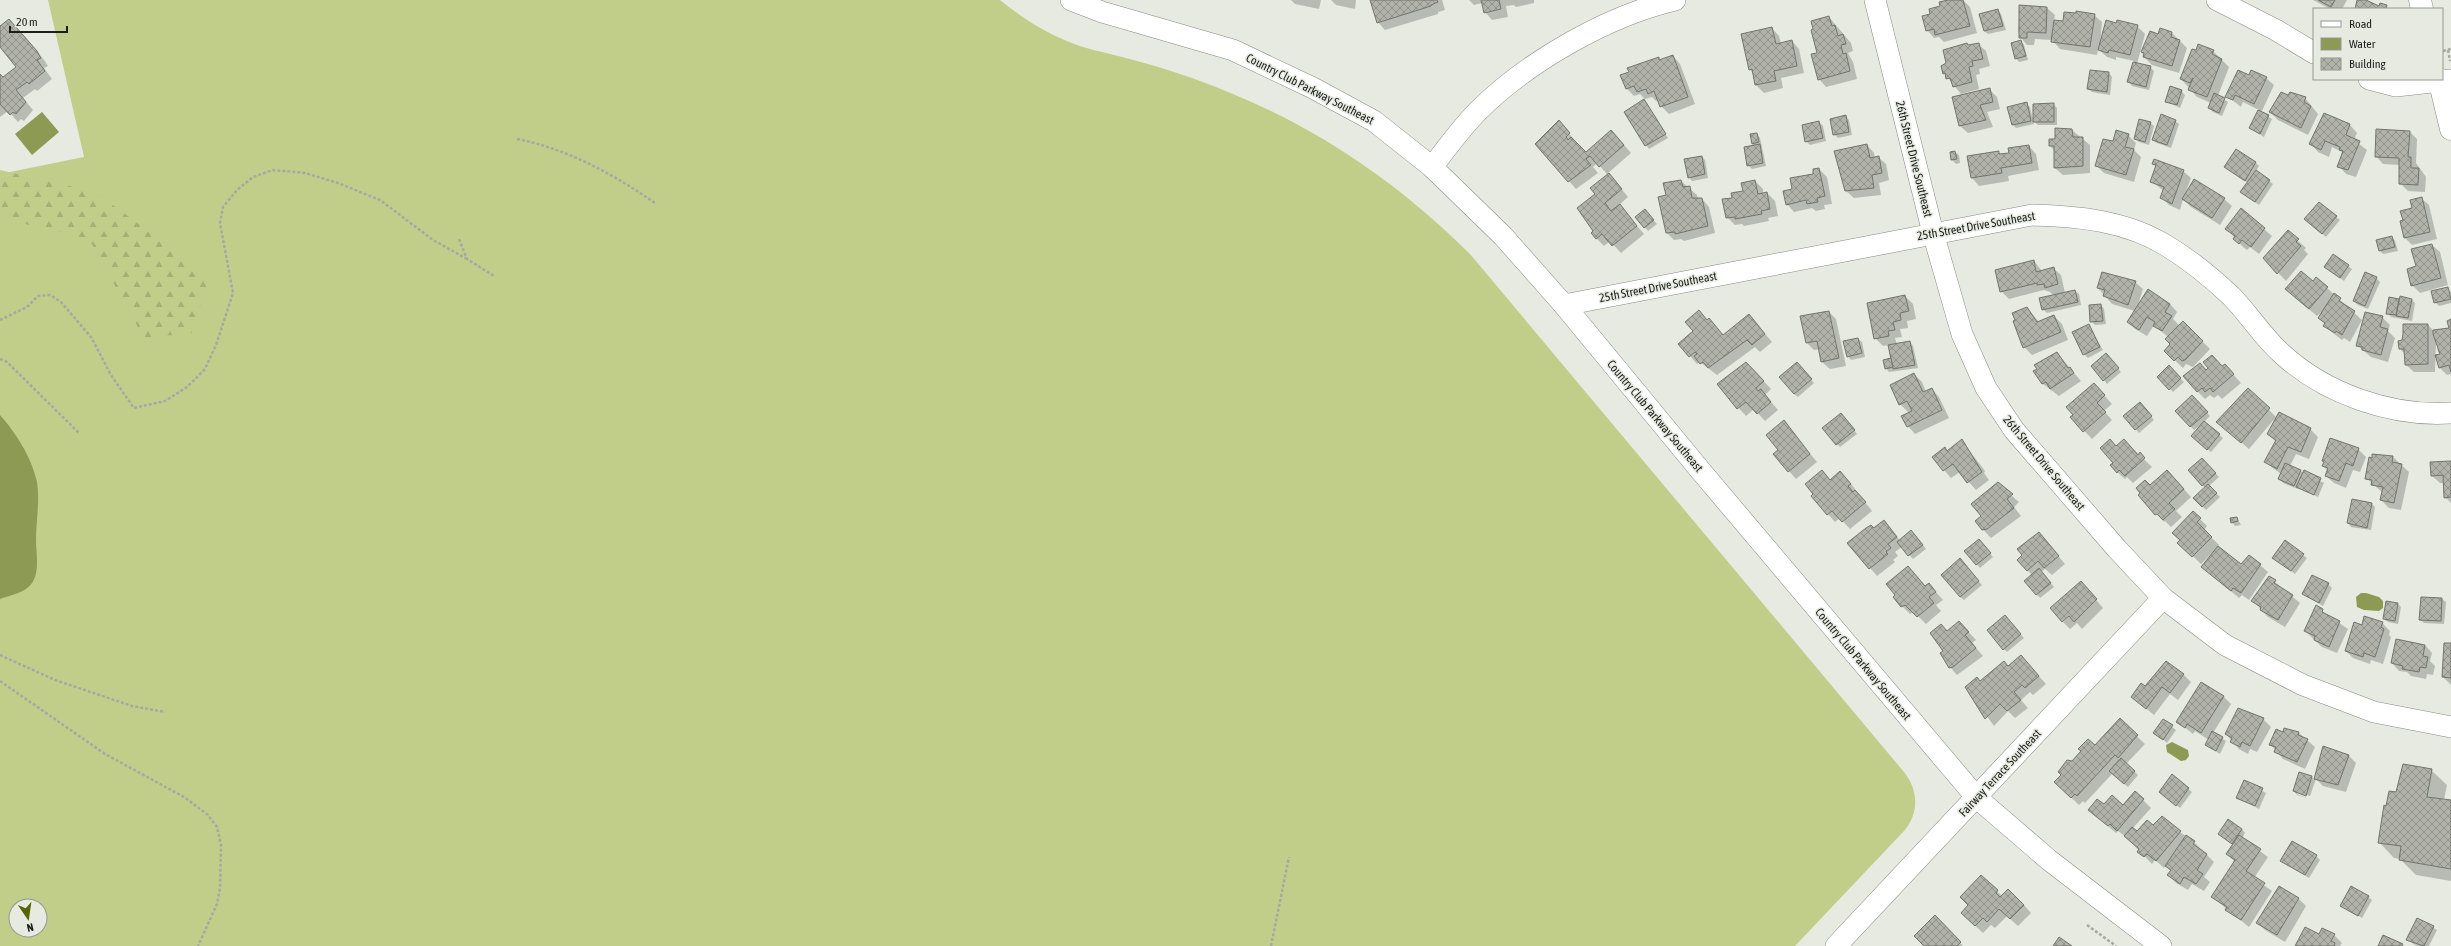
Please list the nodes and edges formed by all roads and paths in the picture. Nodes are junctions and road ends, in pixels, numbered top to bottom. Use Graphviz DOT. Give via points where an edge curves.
graph roads {
  1 [pos="1071,0"];
  2 [pos="1674,0"];
  3 [pos="1875,0"];
  4 [pos="2217,0"];
  5 [pos="2449,50"];
  6 [pos="2443,51"];
  7 [pos="2313,52"];
  8 [pos="2445,76"];
  9 [pos="2373,80"];
  10 [pos="2425,80"];
  11 [pos="2451,129"];
  12 [pos="518,139"];
  13 [pos="1432,167"];
  14 [pos="655,203"];
  15 [pos="1933,233"];
  16 [pos="459,239"];
  17 [pos="467,259"];
  18 [pos="494,276"];
  19 [pos="1564,305"];
  20 [pos="0,320"];
  21 [pos="0,359"];
  22 [pos="2451,413"];
  23 [pos="80,434"];
  24 [pos="2163,598"];
  25 [pos="0,655"];
  26 [pos="0,680"];
  27 [pos="165,712"];
  28 [pos="2451,727"];
  29 [pos="1977,798"];
  30 [pos="1289,857"];
  31 [pos="2087,925"];
  32 [pos="198,946"];
  33 [pos="1271,946"];
  34 [pos="1836,946"];
  35 [pos="2116,946"];
  36 [pos="2161,946"];
  1 -- 13 [label="street, Country Club Parkway Southeast" via="1102,12 1233,50 1313,88 1374,121"];
  2 -- 13 [label="street" via="1600,28 1540,60 1478,111"];
  3 -- 15 [label="street, 26th Street Drive Southeast"];
  4 -- 7 [label="street"];
  5 -- 6 [label="path"];
  5 -- 8 [label="path"];
  8 -- 11 [label="street"];
  9 -- 10 [label="street" via="2396,86"];
  12 -- 14 [label="path" via="559,149 577,157 634,188"];
  13 -- 19 [label="street, Country Club Parkway Southeast" via="1503,236"];
  15 -- 19 [label="street, 25th Street Drive Southeast"];
  15 -- 22 [label="street, 25th Street Drive Southeast" via="2032,215 2077,216 2126,228 2165,245 2197,266 2232,297 2257,329 2282,354 2312,377 2351,397 2391,408 2431,414"];
  15 -- 24 [label="street, 26th Street Drive Southeast" via="1962,334 1986,388 2014,430"];
  16 -- 17 [label="path"];
  17 -- 18 [label="path"];
  17 -- 20 [label="path" via="433,240 380,200 305,173 273,170 253,177 237,190 223,207 220,223 232,293 205,369 187,387 165,401 134,408 110,375 90,337 61,302 50,295 38,296 27,307"];
  19 -- 29 [label="street, Country Club Parkway Southeast"];
  21 -- 23 [label="path" via="7,362"];
  24 -- 28 [label="street, 26th Street Drive Southeast" via="2226,645 2304,685 2374,712"];
  24 -- 29 [label="street, Fairway Terrace Southeast"];
  25 -- 27 [label="path" via="68,684 132,706"];
  26 -- 32 [label="path" via="105,754 184,797 208,815 217,827 221,846 220,888 217,904"];
  29 -- 34 [label="street, Fairway Terrace Southeast"];
  29 -- 36 [label="street, Country Club Parkway Southeast" via="2049,860"];
  30 -- 33 [label="path"];
  31 -- 35 [label="path"];
}
